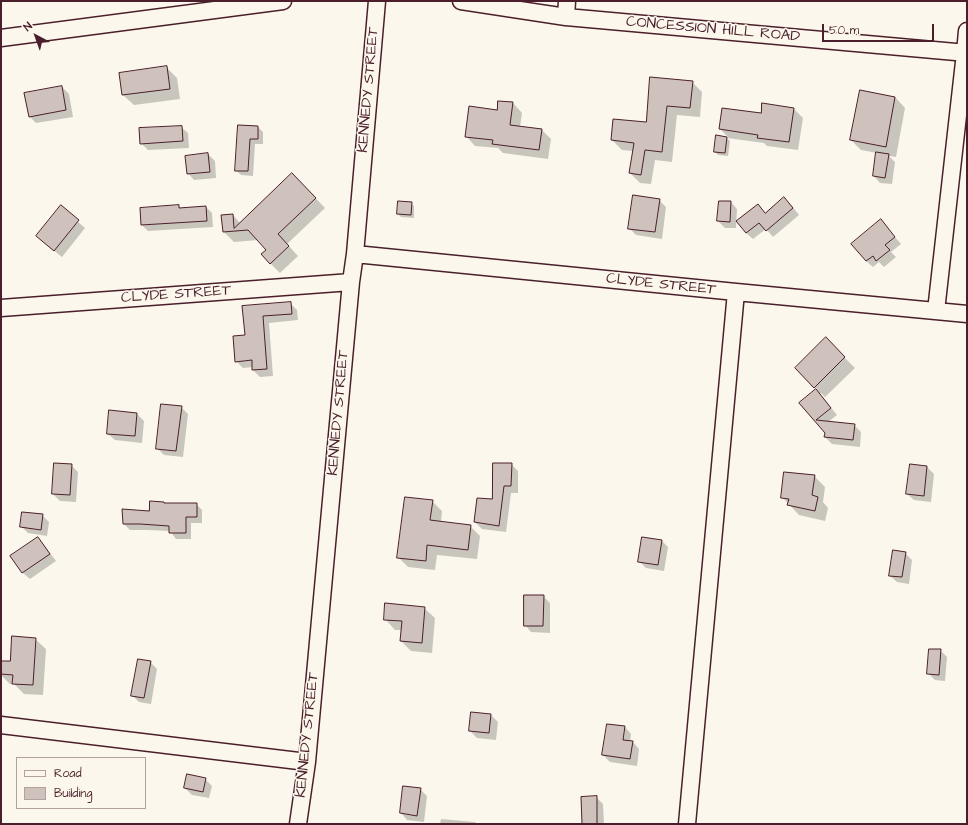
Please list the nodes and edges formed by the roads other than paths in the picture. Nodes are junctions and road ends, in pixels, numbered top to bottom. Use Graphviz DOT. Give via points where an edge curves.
graph roads {
  1 [pos="283,1"];
  2 [pos="377,1"];
  3 [pos="461,1"];
  4 [pos="567,1"];
  5 [pos="566,17"];
  6 [pos="967,31"];
  7 [pos="1,38"];
  8 [pos="966,53"];
  9 [pos="354,254"];
  10 [pos="351,282"];
  11 [pos="736,292"];
  12 [pos="1,308"];
  13 [pos="936,311"];
  14 [pos="967,314"];
  15 [pos="1,725"];
  16 [pos="307,762"];
  17 [pos="298,824"];
  18 [pos="687,824"];
  1 -- 7 [label="street"];
  2 -- 9 [label="street, KENNEDY STREET"];
  3 -- 5 [label="street, CONCESSION HILL ROAD"];
  4 -- 5 [label="street"];
  5 -- 8 [label="street, CONCESSION HILL ROAD"];
  6 -- 8 [label="street"];
  8 -- 13 [label="street"];
  9 -- 10 [label="street, KENNEDY STREET"];
  9 -- 11 [label="street, CLYDE STREET"];
  10 -- 12 [label="street, CLYDE STREET"];
  10 -- 16 [label="street, KENNEDY STREET"];
  11 -- 13 [label="street, CLYDE STREET"];
  11 -- 18 [label="street"];
  13 -- 14 [label="street, CLYDE STREET"];
  15 -- 16 [label="street"];
  16 -- 17 [label="street, KENNEDY STREET"];
}
